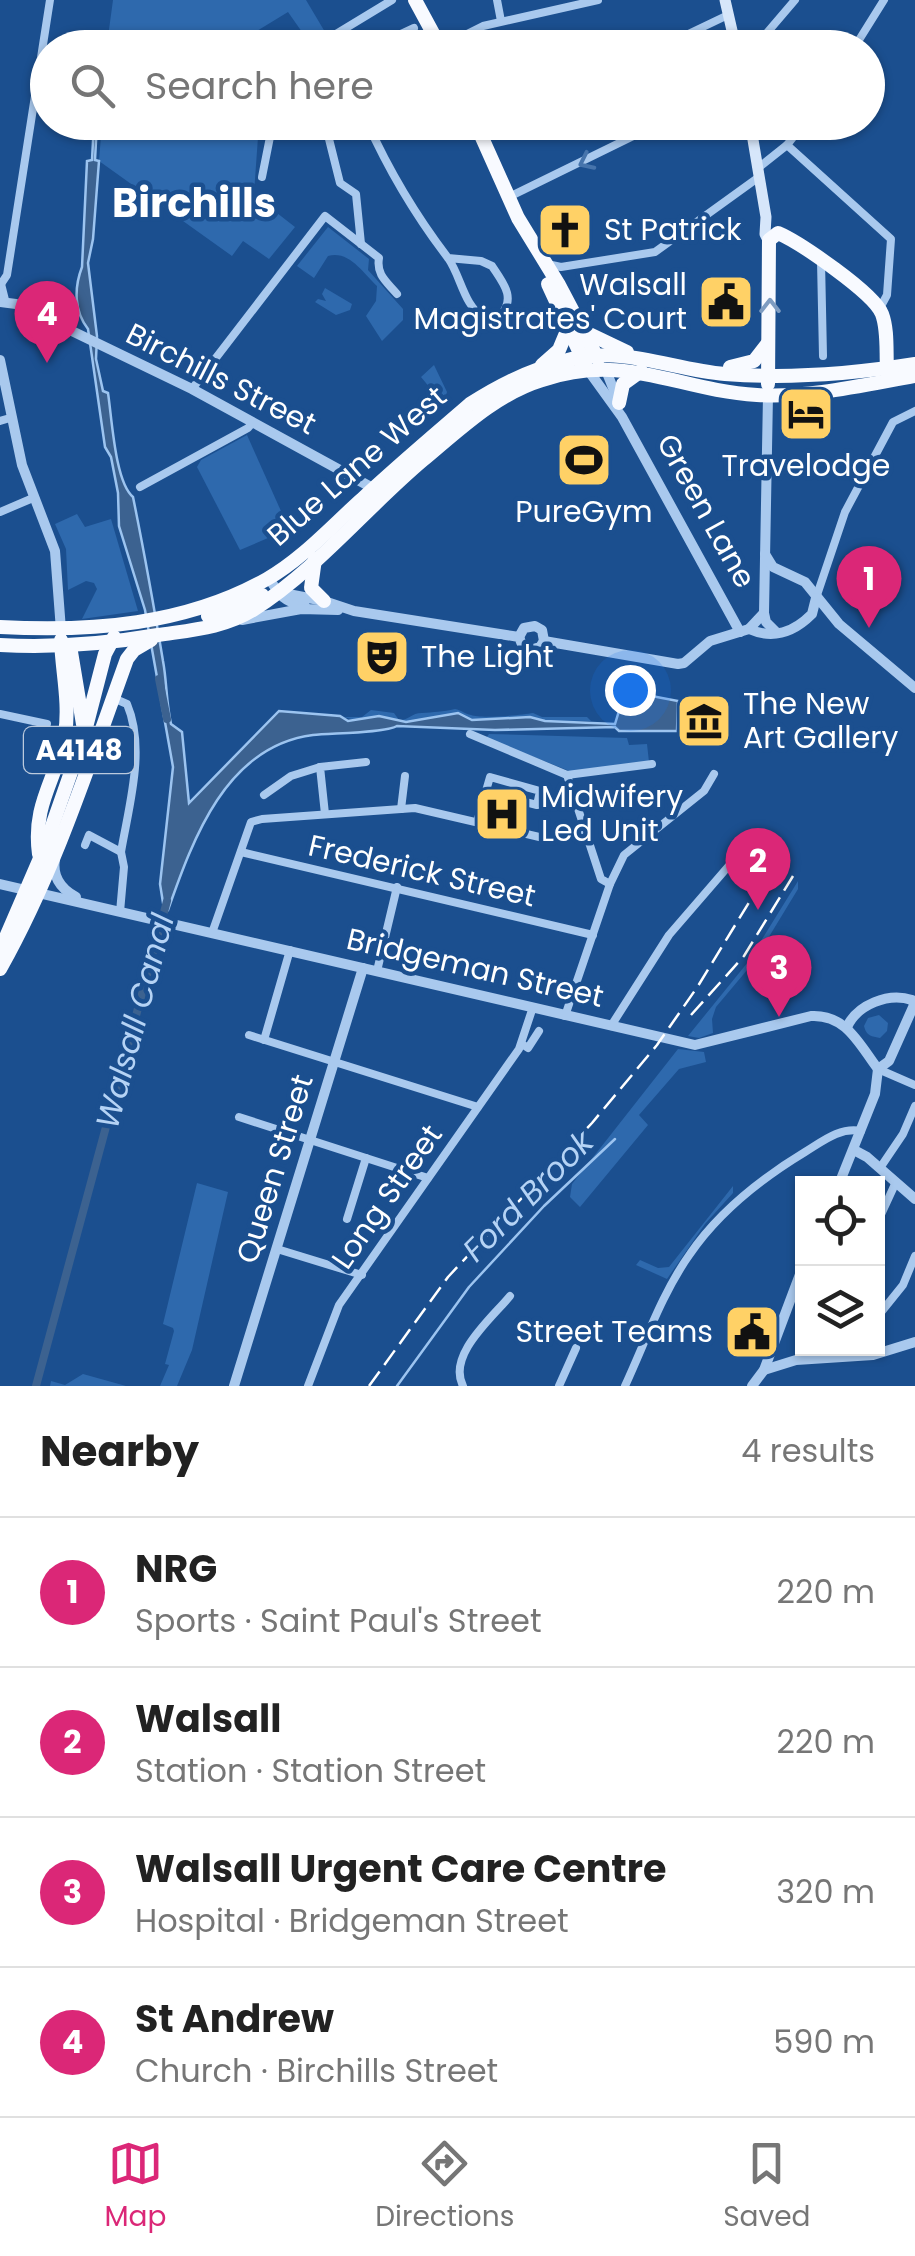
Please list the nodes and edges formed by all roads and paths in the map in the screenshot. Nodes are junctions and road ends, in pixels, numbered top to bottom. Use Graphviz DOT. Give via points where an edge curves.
graph roads {
  1 [pos="50,0"];
  2 [pos="392,0"];
  3 [pos="415,0"];
  4 [pos="497,0"];
  5 [pos="598,0"];
  6 [pos="741,0"];
  7 [pos="795,0"];
  8 [pos="884,0"];
  9 [pos="726,6"];
  10 [pos="501,21"];
  11 [pos="414,28"];
  12 [pos="45,30"];
  13 [pos="348,30"];
  14 [pos="410,30"];
  15 [pos="432,30"];
  16 [pos="475,30"];
  17 [pos="688,30"];
  18 [pos="769,30"];
  19 [pos="865,30"];
  20 [pos="30,127"];
  21 [pos="269,140"];
  22 [pos="329,140"];
  23 [pos="375,140"];
  24 [pos="482,140"];
  25 [pos="626,140"];
  26 [pos="753,140"];
  27 [pos="790,140"];
  28 [pos="786,145"];
  29 [pos="758,173"];
  30 [pos="262,178"];
  31 [pos="508,198"];
  32 [pos="773,237"];
  33 [pos="361,244"];
  34 [pos="448,258"];
  35 [pos="542,259"];
  36 [pos="821,260"];
  37 [pos="573,265"];
  38 [pos="0,284"];
  39 [pos="559,285"];
  40 [pos="397,294"];
  41 [pos="2,302"];
  42 [pos="880,308"];
  43 [pos="576,329"];
  44 [pos="770,340"];
  45 [pos="824,356"];
  46 [pos="0,360"];
  47 [pos="592,362"];
  48 [pos="647,364"];
  49 [pos="915,364"];
  50 [pos="888,368"];
  51 [pos="694,370"];
  52 [pos="530,374"];
  53 [pos="915,376"];
  54 [pos="875,382"];
  55 [pos="768,386"];
  56 [pos="192,389"];
  57 [pos="621,410"];
  58 [pos="915,412"];
  59 [pos="5,419"];
  60 [pos="254,422"];
  61 [pos="184,462"];
  62 [pos="192,476"];
  63 [pos="374,484"];
  64 [pos="140,486"];
  65 [pos="33,498"];
  66 [pos="0,512"];
  67 [pos="765,554"];
  68 [pos="315,558"];
  69 [pos="788,574"];
  70 [pos="269,578"];
  71 [pos="821,578"];
  72 [pos="806,582"];
  73 [pos="278,592"];
  74 [pos="764,594"];
  75 [pos="816,598"];
  76 [pos="322,604"];
  77 [pos="764,612"];
  78 [pos="810,616"];
  79 [pos="226,623"];
  80 [pos="839,624"];
  81 [pos="0,628"];
  82 [pos="744,631"];
  83 [pos="150,632"];
  84 [pos="777,633"];
  85 [pos="0,637"];
  86 [pos="519,637"];
  87 [pos="60,638"];
  88 [pos="115,640"];
  89 [pos="544,641"];
  90 [pos="0,645"];
  91 [pos="24,646"];
  92 [pos="64,684"];
  93 [pos="915,688"];
  94 [pos="113,698"];
  95 [pos="0,714"];
  96 [pos="43,720"];
  97 [pos="470,734"];
  98 [pos="84,735"];
  99 [pos="366,762"];
  100 [pos="652,764"];
  101 [pos="90,767"];
  102 [pos="320,767"];
  103 [pos="714,774"];
  104 [pos="567,775"];
  105 [pos="406,776"];
  106 [pos="486,792"];
  107 [pos="264,795"];
  108 [pos="401,809"];
  109 [pos="325,814"];
  110 [pos="477,822"];
  111 [pos="584,830"];
  112 [pos="84,845"];
  113 [pos="57,848"];
  114 [pos="121,852"];
  115 [pos="241,852"];
  116 [pos="739,854"];
  117 [pos="39,856"];
  118 [pos="2,884"];
  119 [pos="610,884"];
  120 [pos="397,887"];
  121 [pos="32,891"];
  122 [pos="83,901"];
  123 [pos="120,912"];
  124 [pos="16,915"];
  125 [pos="212,933"];
  126 [pos="593,934"];
  127 [pos="290,950"];
  128 [pos="0,951"];
  129 [pos="364,968"];
  130 [pos="0,970"];
  131 [pos="378,970"];
  132 [pos="533,1006"];
  133 [pos="564,1016"];
  134 [pos="611,1026"];
  135 [pos="846,1027"];
  136 [pos="539,1031"];
  137 [pos="250,1035"];
  138 [pos="264,1040"];
  139 [pos="522,1044"];
  140 [pos="334,1063"];
  141 [pos="878,1070"];
  142 [pos="915,1085"];
  143 [pos="915,1106"];
  144 [pos="478,1107"];
  145 [pos="239,1117"];
  146 [pos="861,1132"];
  147 [pos="310,1140"];
  148 [pos="854,1150"];
  149 [pos="366,1158"];
  150 [pos="880,1168"];
  151 [pos="843,1176"];
  152 [pos="428,1178"];
  153 [pos="896,1182"];
  154 [pos="915,1199"];
  155 [pos="885,1206"];
  156 [pos="347,1218"];
  157 [pos="277,1249"];
  158 [pos="915,1256"];
  159 [pos="362,1275"];
  160 [pos="795,1288"];
  161 [pos="510,1296"];
  162 [pos="885,1307"];
  163 [pos="915,1342"];
  164 [pos="576,1348"];
  165 [pos="885,1349"];
  166 [pos="821,1356"];
  167 [pos="764,1370"];
  168 [pos="234,1386"];
  169 [pos="308,1386"];
  170 [pos="463,1386"];
  171 [pos="560,1386"];
  172 [pos="625,1386"];
  173 [pos="752,1386"];
  1 -- 12 [label="street"];
  2 -- 13 [label="street"];
  3 -- 15 [label="highway"];
  4 -- 10 [label="street"];
  5 -- 10 [label="street"];
  6 -- 9 [label="street"];
  7 -- 18 [label="street"];
  8 -- 19 [label="street"];
  9 -- 17 [label="street"];
  10 -- 16 [label="street"];
  11 -- 14 [label="street"];
  20 -- 38 [label="street"];
  21 -- 30 [label="street"];
  22 -- 33 [label="street" via="340,183 356,194"];
  23 -- 34 [label="street"];
  24 -- 31 [label="highway, Green Lane"];
  25 -- 31 [label="street, one-way"];
  26 -- 29 [label="main road"];
  27 -- 28 [label="street"];
  28 -- 29 [label="street"];
  28 -- 42 [label="street" via="891,239"];
  29 -- 32 [label="main road"];
  29 -- 37 [label="street" via="654,252"];
  31 -- 35 [label="highway, Green Lane"];
  32 -- 36 [label="highway"];
  44 -- 32 [label="highway, one-way"];
  33 -- 40 [label="street" via="379,258 381,277"];
  33 -- 56 [label="street" via="325,216"];
  34 -- 34 [label="street" via="492,266 509,306 501,314 475,312"];
  35 -- 37 [label="street"];
  35 -- 39 [label="highway, Green Lane"];
  35 -- 43 [label="highway, Green Lane"];
  36 -- 42 [label="highway"];
  36 -- 45 [label="street"];
  37 -- 39 [label="street"];
  38 -- 41 [label="street, Birchills Street"];
  39 -- 43 [label="highway, Green Lane"];
  41 -- 56 [label="street, Birchills Street"];
  42 -- 50 [label="highway"];
  43 -- 47 [label="highway, Green Lane"];
  43 -- 48 [label="highway"];
  43 -- 52 [label="highway"];
  44 -- 51 [label="highway" via="746,365"];
  44 -- 55 [label="highway"];
  46 -- 59 [label="street"];
  47 -- 48 [label="highway"];
  47 -- 52 [label="highway, Blue Lane West"];
  47 -- 57 [label="street, Green Lane"];
  47 -- 63 [label="highway, Blue Lane West" via="536,381"];
  48 -- 51 [label="highway"];
  48 -- 55 [label="highway"];
  48 -- 57 [label="highway" via="623,384"];
  49 -- 50 [label="highway"];
  50 -- 54 [label="highway"];
  50 -- 55 [label="highway"];
  51 -- 55 [label="highway"];
  52 -- 63 [label="highway, Blue Lane West" via="470,404"];
  53 -- 54 [label="highway"];
  54 -- 55 [label="highway"];
  55 -- 67 [label="street"];
  56 -- 60 [label="street, Birchills Street"];
  57 -- 82 [label="street, Green Lane"];
  58 -- 71 [label="street" via="893,422 845,512"];
  59 -- 65 [label="street"];
  60 -- 61 [label="street"];
  60 -- 63 [label="street, Birchills Street"];
  61 -- 62 [label="street"];
  61 -- 64 [label="street"];
  63 -- 68 [label="highway, Blue Lane West"];
  63 -- 70 [label="highway, Blue Lane West"];
  65 -- 66 [label="street"];
  65 -- 87 [label="street" via="56,551"];
  67 -- 69 [label="street"];
  67 -- 74 [label="street"];
  68 -- 73 [label="highway, Blue Lane West"];
  68 -- 76 [label="highway" via="311,588"];
  69 -- 72 [label="street"];
  69 -- 74 [label="street"];
  70 -- 73 [label="street"];
  70 -- 83 [label="highway, Blue Lane West"];
  71 -- 72 [label="street"];
  71 -- 75 [label="street"];
  72 -- 75 [label="street"];
  73 -- 76 [label="street"];
  73 -- 79 [label="highway"];
  73 -- 83 [label="highway"];
  74 -- 77 [label="street"];
  75 -- 78 [label="street"];
  75 -- 80 [label="street"];
  76 -- 79 [label="street"];
  76 -- 86 [label="street"];
  77 -- 82 [label="street"];
  77 -- 84 [label="street"];
  78 -- 80 [label="street"];
  78 -- 84 [label="street"];
  79 -- 83 [label="highway"];
  80 -- 93 [label="street"];
  81 -- 87 [label="highway"];
  82 -- 84 [label="street"];
  82 -- 89 [label="street" via="706,643 684,663"];
  83 -- 87 [label="highway"];
  83 -- 88 [label="highway"];
  83 -- 94 [label="highway, A4148" via="127,659"];
  85 -- 87 [label="highway"];
  86 -- 89 [label="street" via="530,650"];
  86 -- 89 [label="street" via="531,625 542,630"];
  87 -- 88 [label="highway" via="108,634"];
  87 -- 91 [label="highway"];
  87 -- 92 [label="highway, A4148"];
  87 -- 98 [label="highway, A4148"];
  88 -- 98 [label="highway, A4148"];
  90 -- 91 [label="highway"];
  91 -- 92 [label="highway" via="52,662"];
  92 -- 117 [label="highway, A4148" via="65,736 36,820"];
  94 -- 101 [label="highway, A4148"];
  94 -- 114 [label="street" via="127,704 136,735"];
  95 -- 96 [label="street"];
  97 -- 104 [label="street"];
  98 -- 101 [label="highway, A4148"];
  98 -- 117 [label="highway, A4148"];
  99 -- 102 [label="street"];
  100 -- 104 [label="street"];
  101 -- 113 [label="highway, A4148"];
  102 -- 107 [label="street"];
  102 -- 109 [label="street"];
  103 -- 119 [label="street" via="704,791 624,855"];
  104 -- 111 [label="street"];
  105 -- 108 [label="street"];
  106 -- 106 [label="street" via="490,777 540,791 537,805"];
  106 -- 110 [label="street"];
  108 -- 109 [label="street"];
  108 -- 110 [label="street"];
  109 -- 115 [label="street" via="251,822"];
  110 -- 111 [label="street" via="552,840"];
  111 -- 119 [label="street" via="601,879"];
  112 -- 114 [label="street" via="88,836"];
  113 -- 121 [label="highway, A4148"];
  113 -- 122 [label="street" via="58,881"];
  114 -- 123 [label="street"];
  115 -- 120 [label="street, Frederick Street"];
  115 -- 125 [label="street"];
  116 -- 134 [label="street" via="669,935"];
  117 -- 121 [label="highway, A4148"];
  118 -- 121 [label="street, Bridgeman Street"];
  118 -- 124 [label="street"];
  119 -- 126 [label="street"];
  120 -- 126 [label="street, Frederick Street"];
  120 -- 131 [label="street"];
  121 -- 122 [label="street, Bridgeman Street"];
  121 -- 124 [label="highway, A4148"];
  121 -- 130 [label="highway, A4148"];
  122 -- 123 [label="street, Bridgeman Street"];
  123 -- 125 [label="street, Bridgeman Street"];
  124 -- 128 [label="highway, A4148"];
  125 -- 127 [label="street, Bridgeman Street"];
  126 -- 133 [label="street"];
  127 -- 129 [label="street, Bridgeman Street"];
  127 -- 138 [label="street"];
  129 -- 131 [label="street, Bridgeman Street"];
  129 -- 140 [label="street, Queen Street"];
  131 -- 132 [label="street, Bridgeman Street"];
  132 -- 133 [label="street, Bridgeman Street"];
  132 -- 139 [label="street, Long Street"];
  133 -- 134 [label="street, Bridgeman Street"];
  134 -- 135 [label="street, Bridgeman Street" via="698,1045 811,1016 829,1016"];
  135 -- 141 [label="street"];
  135 -- 141 [label="street" via="862,1008 912,1000 914,1010"];
  136 -- 139 [label="street, Long Street" via="528,1048"];
  137 -- 138 [label="street"];
  138 -- 140 [label="street"];
  139 -- 144 [label="street, Long Street"];
  140 -- 144 [label="street"];
  140 -- 147 [label="street, Queen Street"];
  141 -- 142 [label="street"];
  141 -- 146 [label="street"];
  143 -- 150 [label="street"];
  144 -- 152 [label="street, Long Street"];
  145 -- 147 [label="street"];
  146 -- 148 [label="street"];
  146 -- 172 [label="street" via="844,1130 790,1161 712,1228 674,1283"];
  147 -- 149 [label="street"];
  147 -- 157 [label="street, Queen Street"];
  148 -- 150 [label="street"];
  148 -- 151 [label="street"];
  149 -- 152 [label="street"];
  149 -- 156 [label="street"];
  150 -- 153 [label="street"];
  152 -- 159 [label="street, Long Street"];
  153 -- 154 [label="street"];
  153 -- 155 [label="street"];
  157 -- 159 [label="street"];
  157 -- 168 [label="street, Queen Street"];
  158 -- 162 [label="street"];
  159 -- 169 [label="street, Long Street" via="338,1305"];
  160 -- 167 [label="street"];
  161 -- 170 [label="street" via="468,1346 458,1371"];
  163 -- 165 [label="street"];
  164 -- 171 [label="street"];
  166 -- 167 [label="street"];
  167 -- 173 [label="street"];
}
